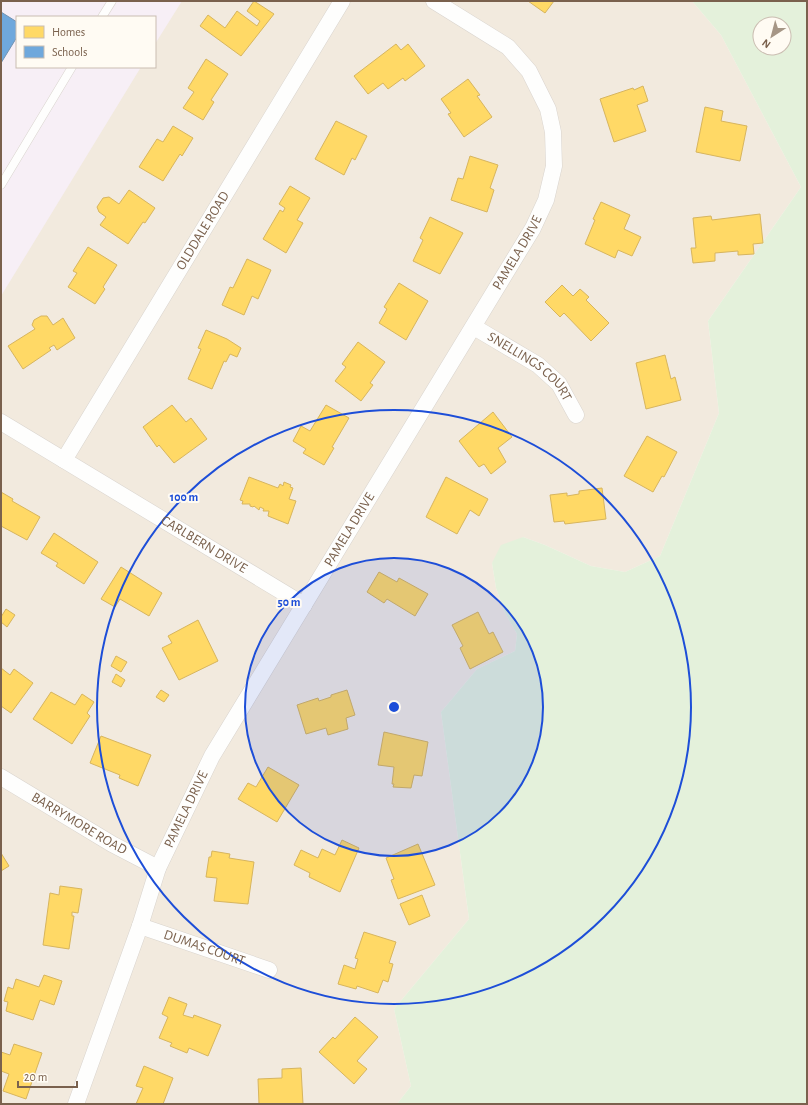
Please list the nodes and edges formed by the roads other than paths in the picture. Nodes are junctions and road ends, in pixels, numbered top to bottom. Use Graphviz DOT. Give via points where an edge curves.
graph roads {
  1 [pos="112,1"];
  2 [pos="342,1"];
  3 [pos="434,1"];
  4 [pos="103,16"];
  5 [pos="71,68"];
  6 [pos="1,185"];
  7 [pos="474,327"];
  8 [pos="576,415"];
  9 [pos="1,422"];
  10 [pos="64,460"];
  11 [pos="304,605"];
  12 [pos="1,777"];
  13 [pos="158,868"];
  14 [pos="140,926"];
  15 [pos="269,970"];
  16 [pos="76,1104"];
  1 -- 4 [label="lane"];
  2 -- 10 [label="street, OLDDALE ROAD"];
  3 -- 7 [label="street, PAMELA DRIVE" via="508,47 530,71 548,109 553,132 554,166 546,200 533,228"];
  5 -- 6 [label="lane"];
  7 -- 8 [label="street, SNELLINGS COURT" via="538,365 559,384"];
  7 -- 11 [label="street, PAMELA DRIVE"];
  9 -- 10 [label="street, CARLBERN DRIVE"];
  10 -- 11 [label="street, CARLBERN DRIVE"];
  11 -- 13 [label="street, PAMELA DRIVE" via="212,756"];
  12 -- 13 [label="street, BARRYMORE ROAD" via="112,844"];
  13 -- 14 [label="street, PAMELA DRIVE"];
  14 -- 15 [label="street, DUMAS COURT"];
  14 -- 16 [label="street, PAMELA DRIVE"];
}
